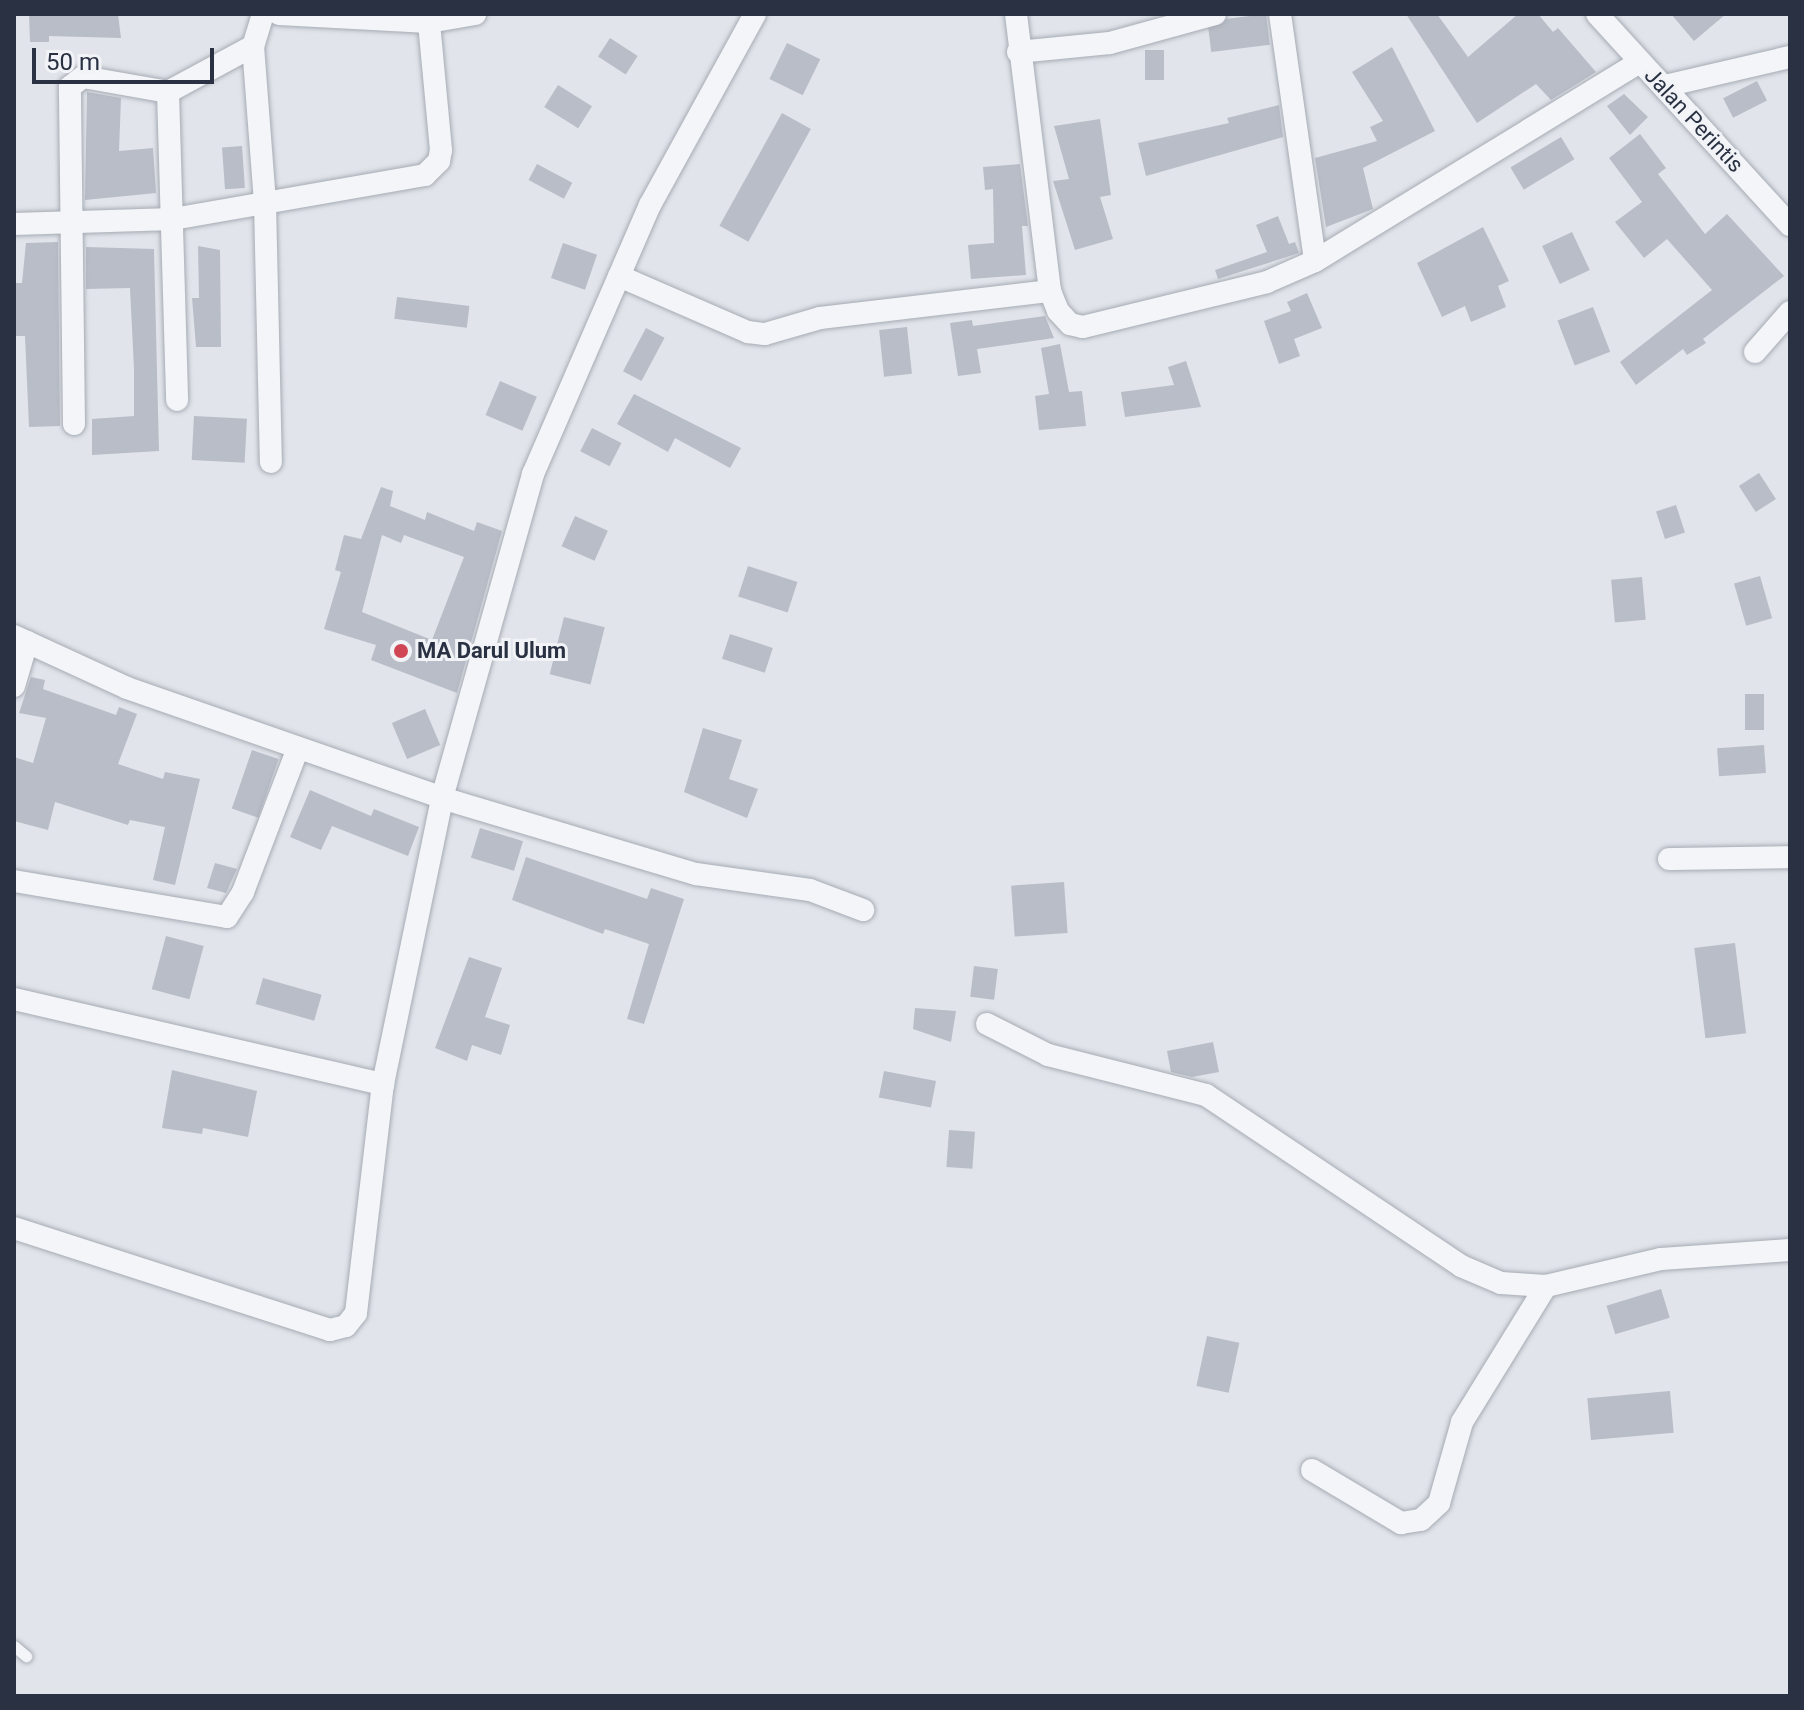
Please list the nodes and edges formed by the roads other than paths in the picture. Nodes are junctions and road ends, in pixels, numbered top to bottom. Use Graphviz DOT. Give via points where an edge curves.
graph roads {
  1 [pos="263,14"];
  2 [pos="279,14"];
  3 [pos="475,14"];
  4 [pos="755,14"];
  5 [pos="1016,14"];
  6 [pos="1215,14"];
  7 [pos="1280,14"];
  8 [pos="1597,14"];
  9 [pos="429,22"];
  10 [pos="253,46"];
  11 [pos="1018,52"];
  12 [pos="1790,57"];
  13 [pos="1640,62"];
  14 [pos="1665,86"];
  15 [pos="168,92"];
  16 [pos="265,203"];
  17 [pos="173,219"];
  18 [pos="74,223"];
  19 [pos="14,224"];
  20 [pos="1790,225"];
  21 [pos="1315,261"];
  22 [pos="619,276"];
  23 [pos="1050,291"];
  24 [pos="1790,312"];
  25 [pos="1755,352"];
  26 [pos="177,400"];
  27 [pos="74,424"];
  28 [pos="271,462"];
  29 [pos="20,639"];
  30 [pos="14,686"];
  31 [pos="298,748"];
  32 [pos="442,798"];
  33 [pos="1790,857"];
  34 [pos="1669,859"];
  35 [pos="14,881"];
  36 [pos="863,910"];
  37 [pos="14,999"];
  38 [pos="987,1024"];
  39 [pos="383,1084"];
  40 [pos="14,1229"];
  41 [pos="1790,1250"];
  42 [pos="1546,1286"];
  43 [pos="1312,1470"];
  44 [pos="14,1646"];
  45 [pos="26,1656"];
  1 -- 10 [label="street"];
  2 -- 9 [label="street"];
  3 -- 9 [label="street"];
  4 -- 22 [label="street" via="650,205"];
  5 -- 11 [label="street"];
  6 -- 11 [label="street" via="1110,43"];
  7 -- 21 [label="street"];
  8 -- 13 [label="street, Jalan Perintis"];
  9 -- 16 [label="street" via="441,150 434,169 425,175"];
  10 -- 15 [label="street"];
  10 -- 16 [label="street"];
  11 -- 23 [label="street"];
  12 -- 14 [label="street"];
  13 -- 14 [label="street, Jalan Perintis"];
  13 -- 21 [label="street"];
  14 -- 20 [label="street, Jalan Perintis"];
  15 -- 17 [label="street"];
  15 -- 18 [label="street" via="83,77 70,87"];
  16 -- 17 [label="street"];
  16 -- 28 [label="street"];
  17 -- 18 [label="street"];
  17 -- 26 [label="street"];
  18 -- 19 [label="street"];
  18 -- 27 [label="street"];
  21 -- 23 [label="street" via="1267,282 1083,327 1070,324 1058,311"];
  22 -- 23 [label="street" via="748,332 765,334 820,318"];
  22 -- 32 [label="street" via="533,474"];
  24 -- 25 [label="street"];
  29 -- 30 [label="street"];
  29 -- 31 [label="street" via="127,688"];
  31 -- 32 [label="street"];
  31 -- 35 [label="street" via="243,892 227,917"];
  32 -- 36 [label="street" via="696,874 810,890"];
  32 -- 39 [label="street"];
  33 -- 34 [label="street"];
  37 -- 39 [label="street"];
  38 -- 42 [label="street" via="1048,1055 1206,1095 1461,1266 1501,1283"];
  39 -- 40 [label="street" via="356,1313 346,1326 330,1330"];
  41 -- 42 [label="street" via="1661,1259"];
  42 -- 43 [label="street" via="1462,1422 1439,1503 1421,1520 1401,1523"];
  44 -- 45 [label="lane"];
}
